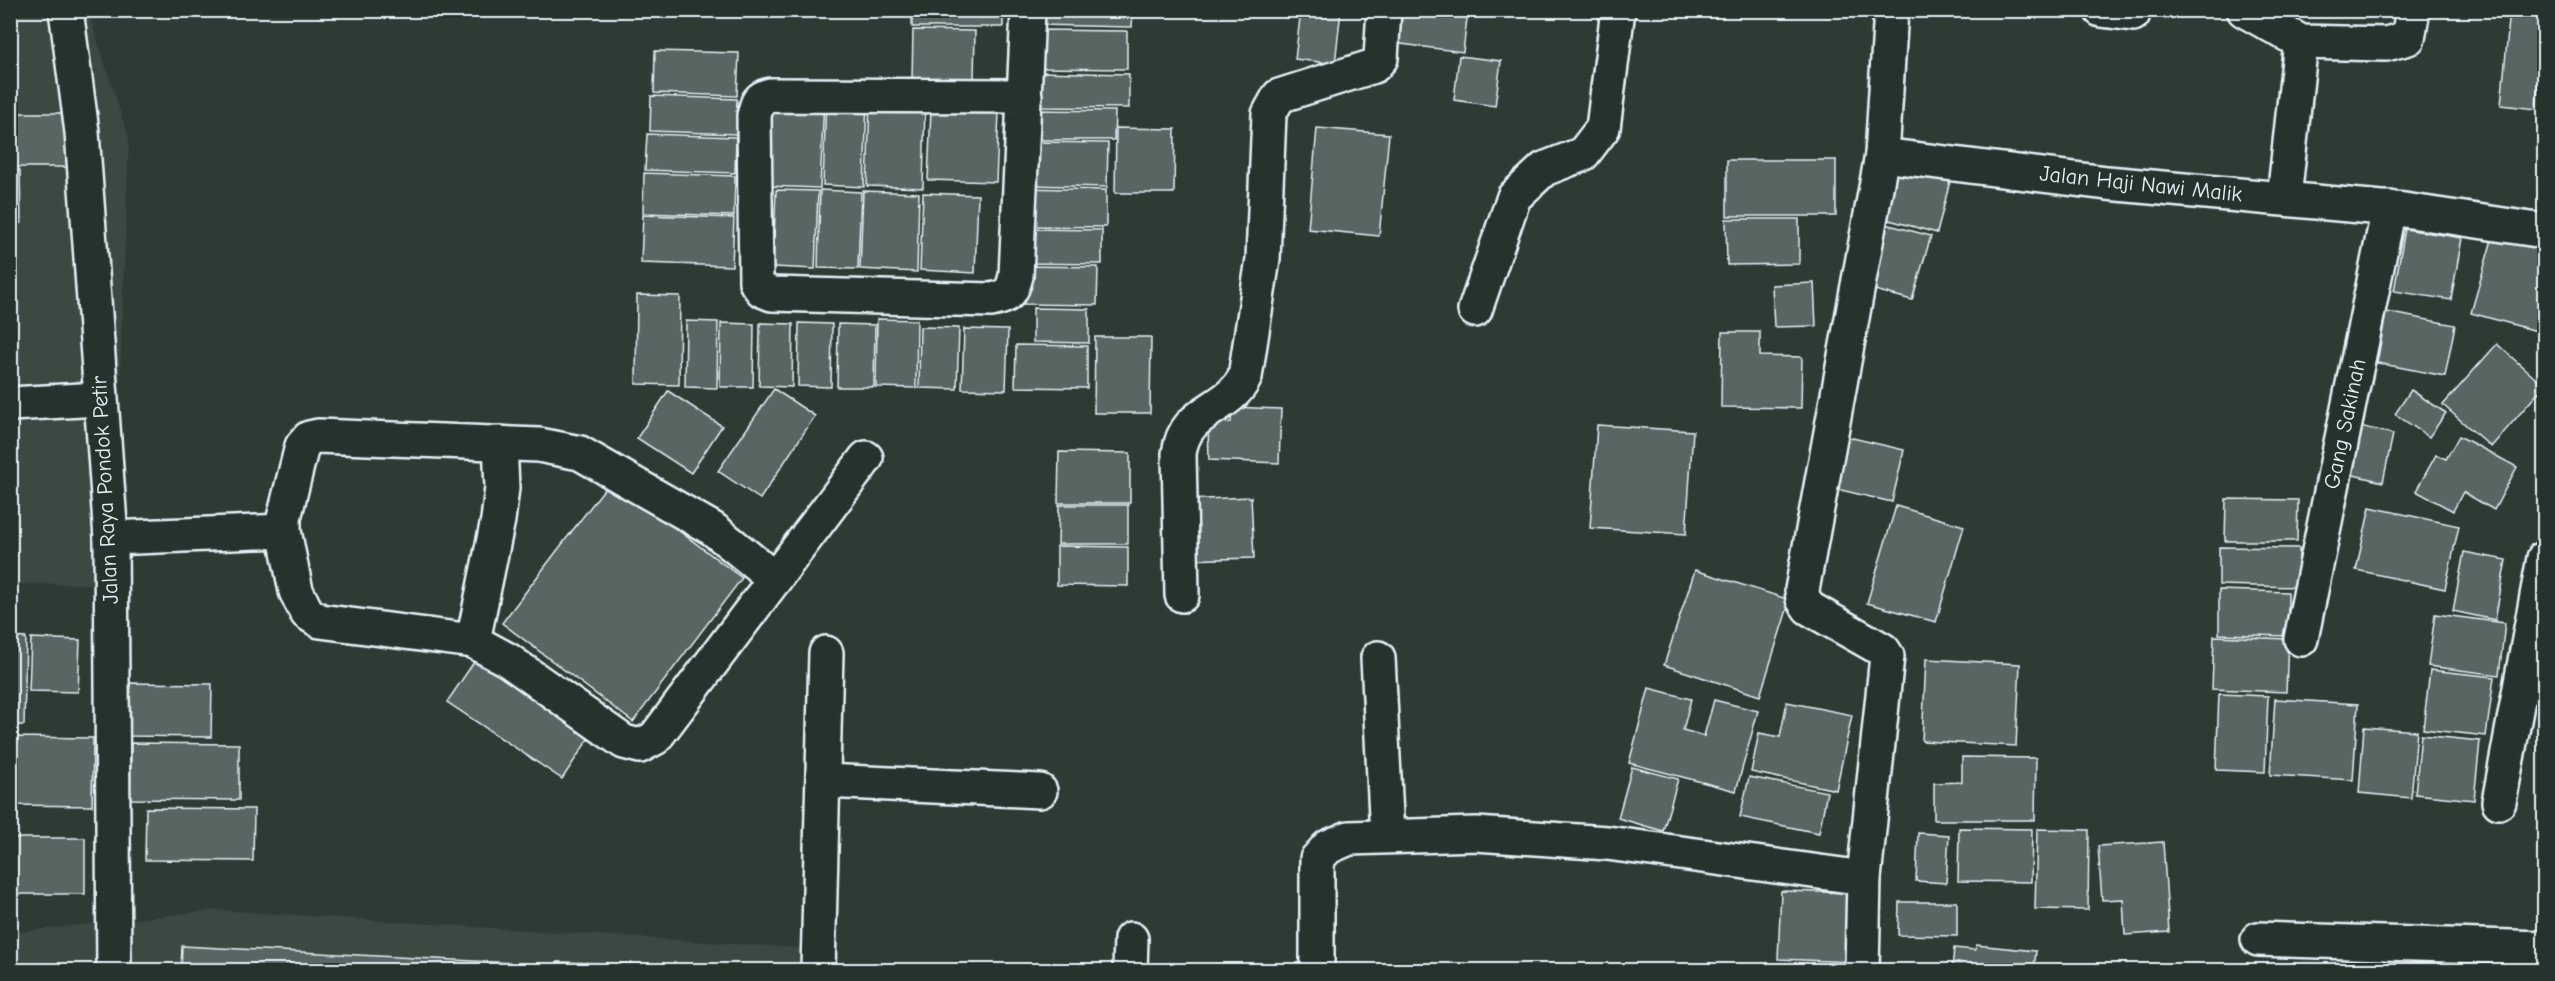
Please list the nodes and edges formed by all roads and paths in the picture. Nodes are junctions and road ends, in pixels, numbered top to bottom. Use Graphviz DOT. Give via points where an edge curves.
graph roads {
  1 [pos="66,10"];
  2 [pos="1028,10"];
  3 [pos="1384,10"];
  4 [pos="1618,10"];
  5 [pos="1891,10"];
  6 [pos="2101,10"];
  7 [pos="2244,10"];
  8 [pos="2413,10"];
  9 [pos="2133,14"];
  10 [pos="2301,42"];
  11 [pos="1025,96"];
  12 [pos="1882,155"];
  13 [pos="2284,198"];
  14 [pos="2389,208"];
  15 [pos="2544,231"];
  16 [pos="1475,310"];
  17 [pos="100,399"];
  18 [pos="10,404"];
  19 [pos="500,443"];
  20 [pos="866,458"];
  21 [pos="284,531"];
  22 [pos="111,538"];
  23 [pos="2544,558"];
  24 [pos="775,579"];
  25 [pos="1182,595"];
  26 [pos="2301,639"];
  27 [pos="473,641"];
  28 [pos="826,653"];
  29 [pos="1378,658"];
  30 [pos="824,781"];
  31 [pos="1040,790"];
  32 [pos="2499,802"];
  33 [pos="1387,836"];
  34 [pos="1864,878"];
  35 [pos="2258,939"];
  36 [pos="2544,948"];
  37 [pos="114,970"];
  38 [pos="818,970"];
  39 [pos="1317,970"];
  40 [pos="1862,970"];
  1 -- 17 [label="street, Jalan Raya Pondok Petir" via="82,132"];
  2 -- 11 [label="street"];
  3 -- 25 [label="street" via="1378,63 1279,96 1269,114 1263,259 1245,377 1240,387 1189,425 1181,439"];
  4 -- 16 [label="street" via="1603,128 1583,154 1544,169 1514,197"];
  5 -- 12 [label="street"];
  6 -- 9 [label="street"];
  7 -- 10 [label="street"];
  8 -- 10 [label="street" via="2408,38 2386,44"];
  10 -- 13 [label="street"];
  11 -- 11 [label="street" via="1016,276 1012,292 1004,298 772,294 756,282 754,116 757,101 762,97"];
  12 -- 13 [label="street, Jalan Haji Nawi Malik" via="2107,183"];
  12 -- 34 [label="street" via="1802,590 1809,608 1883,650 1887,656"];
  13 -- 14 [label="street, Jalan Haji Nawi Malik"];
  14 -- 15 [label="street, Jalan Haji Nawi Malik"];
  14 -- 26 [label="street, Gang Sakinah"];
  17 -- 18 [label="street"];
  17 -- 22 [label="street, Jalan Raya Pondok Petir"];
  19 -- 21 [label="street" via="309,438 302,446"];
  19 -- 24 [label="street" via="580,453 714,529"];
  19 -- 27 [label="street" via="502,488 498,520"];
  20 -- 24 [label="street"];
  21 -- 22 [label="street"];
  21 -- 27 [label="street" via="296,591 307,613 320,621"];
  22 -- 37 [label="street, Jalan Raya Pondok Petir"];
  23 -- 32 [label="street"];
  24 -- 27 [label="street" via="655,738 640,746 624,742 508,660"];
  28 -- 30 [label="street"];
  29 -- 33 [label="street"];
  30 -- 31 [label="street"];
  30 -- 38 [label="street"];
  33 -- 34 [label="street" via="1476,834 1607,843"];
  33 -- 39 [label="street" via="1350,838 1328,847 1317,859"];
  34 -- 40 [label="street"];
  35 -- 36 [label="street"];
}
